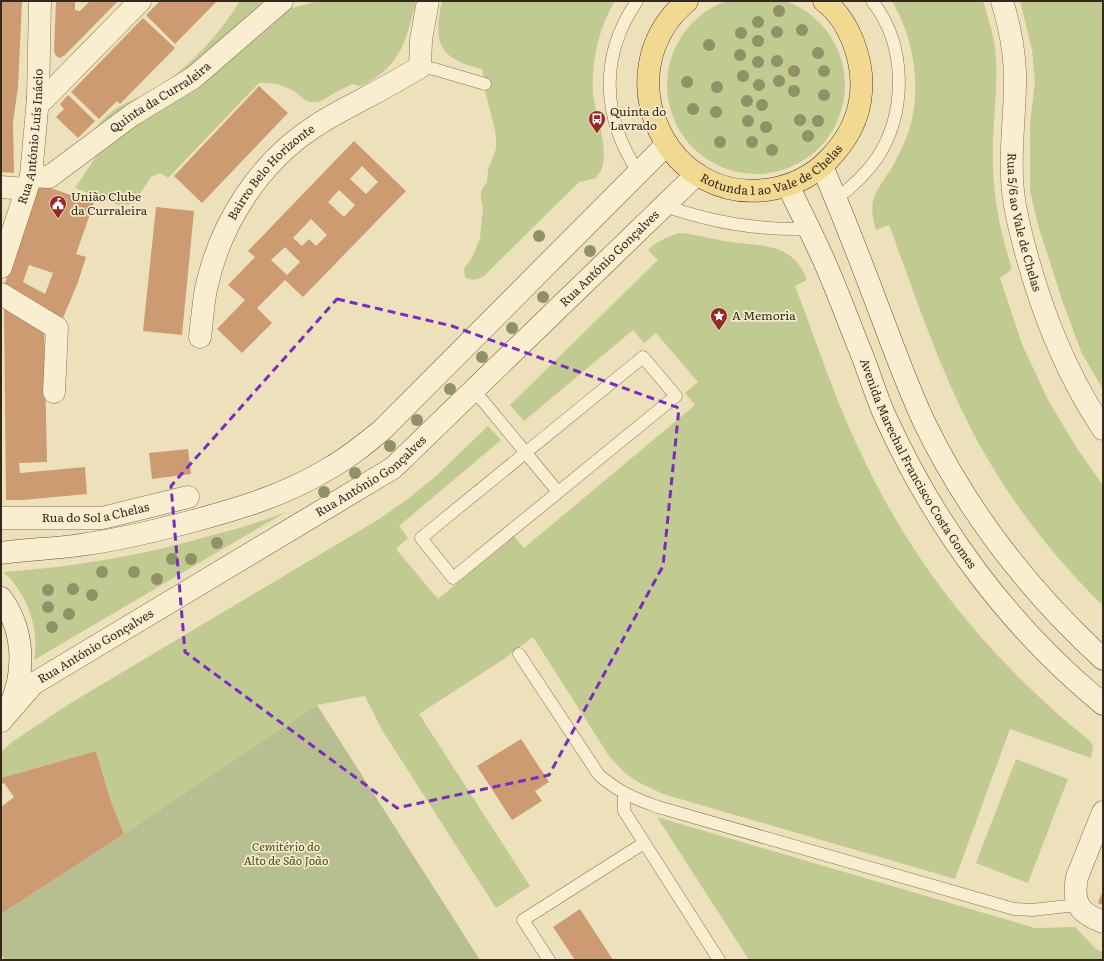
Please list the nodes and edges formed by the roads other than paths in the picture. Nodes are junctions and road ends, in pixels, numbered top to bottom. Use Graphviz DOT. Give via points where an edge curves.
graph roads {
  1 [pos="40,1"];
  2 [pos="140,1"];
  3 [pos="282,1"];
  4 [pos="428,1"];
  5 [pos="637,1"];
  6 [pos="687,1"];
  7 [pos="824,1"];
  8 [pos="872,1"];
  9 [pos="1002,1"];
  10 [pos="420,67"];
  11 [pos="485,84"];
  12 [pos="38,98"];
  13 [pos="667,144"];
  14 [pos="822,166"];
  15 [pos="638,172"];
  16 [pos="697,174"];
  17 [pos="29,182"];
  18 [pos="788,186"];
  19 [pos="1,187"];
  20 [pos="836,199"];
  21 [pos="665,206"];
  22 [pos="809,229"];
  23 [pos="1,267"];
  24 [pos="1,294"];
  25 [pos="200,337"];
  26 [pos="474,390"];
  27 [pos="54,392"];
  28 [pos="1103,429"];
  29 [pos="526,452"];
  30 [pos="558,492"];
  31 [pos="188,497"];
  32 [pos="1,518"];
  33 [pos="1,553"];
  34 [pos="1,598"];
  35 [pos="519,654"];
  36 [pos="1103,659"];
  37 [pos="1103,704"];
  38 [pos="4,717"];
  39 [pos="624,793"];
  40 [pos="1103,812"];
  41 [pos="644,843"];
  42 [pos="1077,904"];
  43 [pos="1103,922"];
  44 [pos="549,960"];
  45 [pos="719,960"];
  1 -- 12 [label="main road, Rua António Luís Inácio"];
  2 -- 12 [label="main road" via="43,100"];
  3 -- 17 [label="main road, Quinta da Curraleira" via="192,78 132,115 49,177"];
  4 -- 10 [label="main road" via="421,40"];
  5 -- 15 [label="lane" via="616,41 610,92 615,126"];
  6 -- 13 [label="main road, Rotunda 1 ao Vale de Chelas" via="658,37 648,70 650,105 655,124"];
  7 -- 14 [label="main road, Rotunda 1 ao Vale de Chelas" via="840,17 855,45 862,87 856,121 850,133"];
  8 -- 20 [label="lane" via="894,44 899,73 898,102 890,131 877,157 859,180"];
  9 -- 28 [label="main road, Rua 5/6 ao Vale de Chelas" via="1014,55 1015,90 1011,159 1016,215 1057,344 1078,388"];
  10 -- 11 [label="lane"];
  10 -- 25 [label="main road, Bairro Belo Horizonte" via="317,124 283,151 250,188 232,218 217,252 207,288"];
  12 -- 17 [label="main road, Rua António Luís Inácio"];
  13 -- 15 [label="main road"];
  13 -- 16 [label="main road, Rotunda 1 ao Vale de Chelas" via="673,153"];
  14 -- 18 [label="main road, Rotunda 1 ao Vale de Chelas"];
  14 -- 20 [label="main road, Avenida Marechal Francisco Costa Gomes"];
  15 -- 33 [label="main road" via="382,430 328,469 256,503 185,523 82,545"];
  16 -- 18 [label="main road, Rotunda 1 ao Vale de Chelas" via="731,188 767,190"];
  16 -- 21 [label="main road, Rua António Gonçalves"];
  17 -- 19 [label="main road, Quinta da Curraleira"];
  17 -- 23 [label="main road, Rua António Luís Inácio"];
  18 -- 22 [label="main road, Avenida Marechal Francisco Costa Gomes"];
  20 -- 36 [label="main road, Avenida Marechal Francisco Costa Gomes" via="924,423 949,470 1020,573"];
  21 -- 22 [label="lane" via="736,225"];
  21 -- 26 [label="main road, Rua António Gonçalves"];
  22 -- 37 [label="main road, Avenida Marechal Francisco Costa Gomes" via="884,414 934,508 965,557 998,600 1040,647"];
  24 -- 27 [label="main road" via="56,328"];
  26 -- 29 [label="lane"];
  26 -- 38 [label="main road, Rua António Gonçalves" via="393,468 33,684"];
  29 -- 30 [label="lane"];
  29 -- 30 [label="lane" via="421,538 434,555 453,578"];
  29 -- 30 [label="lane" via="643,356 676,396"];
  31 -- 32 [label="main road, Rua do Sol a Chelas" via="102,518"];
  34 -- 38 [label="main road" via="18,633 21,666 18,683"];
  35 -- 39 [label="lane" via="599,775"];
  39 -- 41 [label="lane" via="624,811"];
  39 -- 42 [label="lane" via="658,807 1014,909 1032,910"];
  40 -- 42 [label="main road" via="1075,887"];
  41 -- 44 [label="lane" via="524,920"];
  41 -- 45 [label="lane"];
  42 -- 43 [label="main road" via="1086,914"];
}
